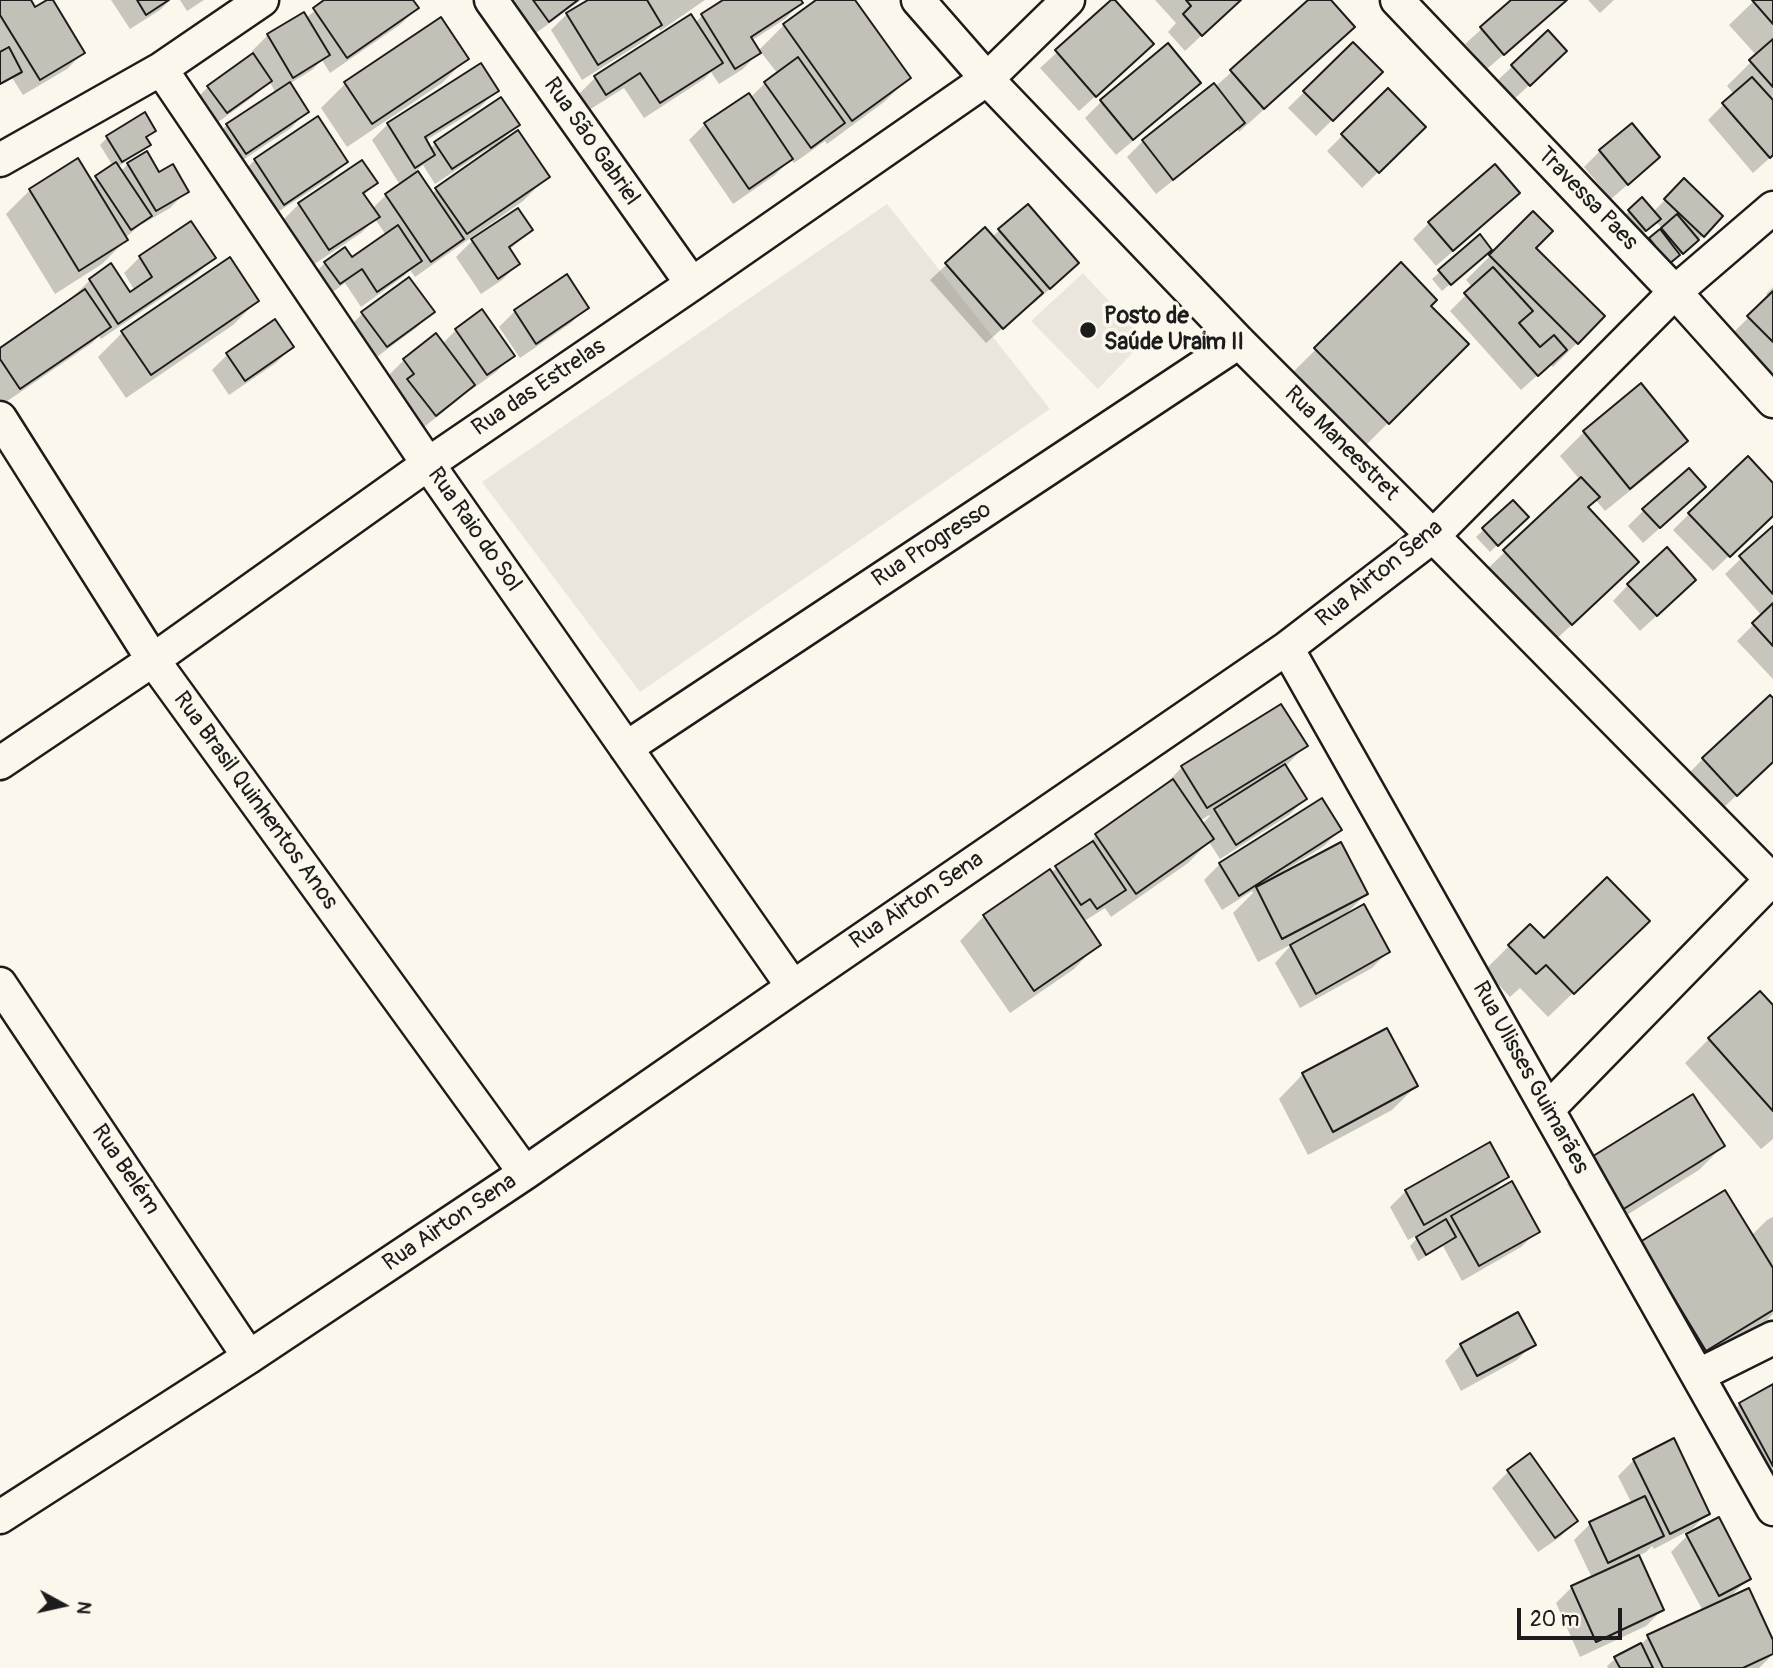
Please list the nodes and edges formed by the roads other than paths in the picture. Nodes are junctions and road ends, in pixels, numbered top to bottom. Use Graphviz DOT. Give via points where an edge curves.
graph roads {
  1 [pos="262,0"];
  2 [pos="491,0"];
  3 [pos="918,0"];
  4 [pos="1068,0"];
  5 [pos="1397,0"];
  6 [pos="161,69"];
  7 [pos="987,79"];
  8 [pos="0,160"];
  9 [pos="1773,208"];
  10 [pos="692,284"];
  11 [pos="1675,292"];
  12 [pos="1239,342"];
  13 [pos="1773,401"];
  14 [pos="0,418"];
  15 [pos="428,464"];
  16 [pos="1433,536"];
  17 [pos="1287,648"];
  18 [pos="153,660"];
  19 [pos="626,748"];
  20 [pos="0,763"];
  21 [pos="1772,881"];
  22 [pos="0,984"];
  23 [pos="793,987"];
  24 [pos="1548,1109"];
  25 [pos="525,1173"];
  26 [pos="1773,1338"];
  27 [pos="249,1357"];
  28 [pos="1699,1375"];
  29 [pos="4,1505"];
  30 [pos="1773,1509"];
  1 -- 6 [label="street"];
  2 -- 10 [label="street, Rua São Gabriel"];
  3 -- 7 [label="street, Rua Maneestret"];
  4 -- 7 [label="street, Rua das Estrelas"];
  5 -- 11 [label="street, Travessa Paes"];
  6 -- 8 [label="street"];
  6 -- 15 [label="street, Rua Raio do Sol"];
  7 -- 10 [label="street, Rua das Estrelas"];
  7 -- 12 [label="street, Rua Maneestret"];
  9 -- 11 [label="street, Rua Airton Sena"];
  10 -- 15 [label="street, Rua das Estrelas"];
  11 -- 13 [label="street, Travessa Paes"];
  11 -- 16 [label="street, Rua Airton Sena"];
  12 -- 16 [label="street, Rua Maneestret"];
  12 -- 19 [label="street, Rua Progresso"];
  14 -- 18 [label="street, Rua Brasil Quinhentos Anos"];
  15 -- 18 [label="street, Rua das Estrelas"];
  15 -- 19 [label="street, Rua Raio do Sol"];
  16 -- 17 [label="street, Rua Airton Sena"];
  16 -- 21 [label="street, Rua Maneestret"];
  17 -- 23 [label="street, Rua Airton Sena"];
  17 -- 24 [label="street, Rua Ulisses Guimarães"];
  18 -- 20 [label="street, Rua das Estrelas"];
  18 -- 25 [label="street, Rua Brasil Quinhentos Anos"];
  19 -- 23 [label="street, Rua Raio do Sol"];
  21 -- 24 [label="street"];
  22 -- 27 [label="street, Rua Belém"];
  23 -- 25 [label="street, Rua Airton Sena"];
  24 -- 28 [label="street, Rua Ulisses Guimarães"];
  25 -- 27 [label="street, Rua Airton Sena"];
  26 -- 28 [label="street"];
  27 -- 29 [label="street, Rua Airton Sena"];
  28 -- 30 [label="street, Rua Ulisses Guimarães"];
}
